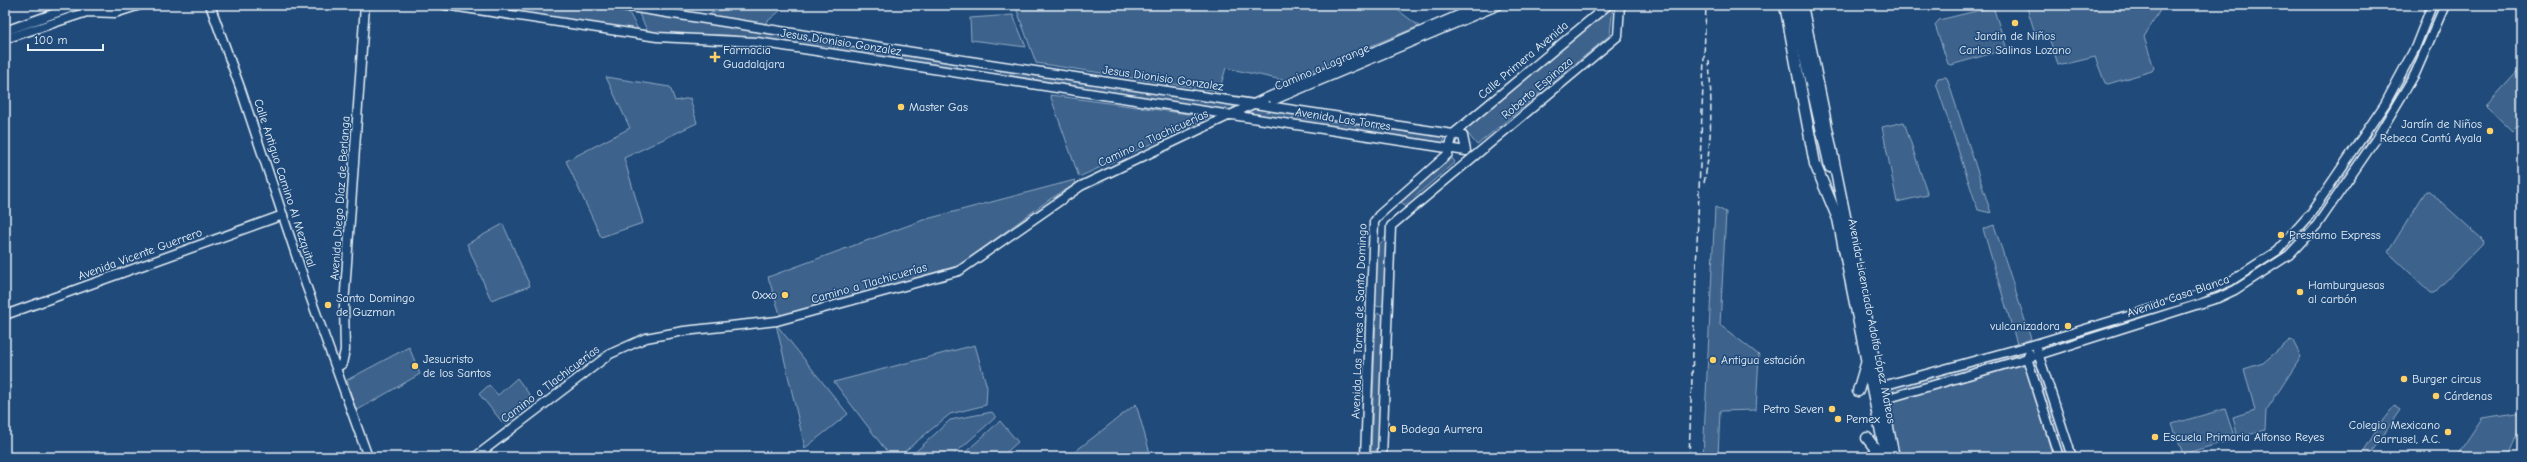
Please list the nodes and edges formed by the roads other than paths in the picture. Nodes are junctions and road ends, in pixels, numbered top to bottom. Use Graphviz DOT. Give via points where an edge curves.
graph roads {
  1 [pos="78,5"];
  2 [pos="140,5"];
  3 [pos="210,5"];
  4 [pos="365,5"];
  5 [pos="445,5"];
  6 [pos="617,5"];
  7 [pos="1482,5"];
  8 [pos="1499,5"];
  9 [pos="1608,5"];
  10 [pos="1620,5"];
  11 [pos="1779,5"];
  12 [pos="1785,5"];
  13 [pos="1793,5"];
  14 [pos="1802,5"];
  15 [pos="2432,5"];
  16 [pos="2445,5"];
  17 [pos="1787,20"];
  18 [pos="5,30"];
  19 [pos="5,39"];
  20 [pos="1259,102"];
  21 [pos="1232,114"];
  22 [pos="1453,134"];
  23 [pos="1450,148"];
  24 [pos="1466,151"];
  25 [pos="1472,158"];
  26 [pos="1837,176"];
  27 [pos="283,215"];
  28 [pos="2292,236"];
  29 [pos="2276,251"];
  30 [pos="2289,255"];
  31 [pos="2272,266"];
  32 [pos="2215,289"];
  33 [pos="2218,298"];
  34 [pos="5,315"];
  35 [pos="2034,344"];
  36 [pos="2013,350"];
  37 [pos="2028,355"];
  38 [pos="2038,355"];
  39 [pos="1867,362"];
  40 [pos="336,367"];
  41 [pos="1876,387"];
  42 [pos="1858,390"];
  43 [pos="1878,401"];
  44 [pos="1867,438"];
  45 [pos="368,457"];
  46 [pos="475,457"];
  47 [pos="1366,457"];
  48 [pos="1382,457"];
  49 [pos="1882,457"];
  50 [pos="1886,457"];
  51 [pos="1894,457"];
  52 [pos="2059,457"];
  53 [pos="2072,457"];
  1 -- 18 [label="street"];
  2 -- 19 [label="street" via="115,13 87,12"];
  3 -- 27 [label="street, Calle Antiguo Camino Al Mezquital"];
  4 -- 40 [label="street, Avenida Diego Díaz de Berlanga" via="344,306 345,350 342,364"];
  5 -- 21 [label="street, Jesus Dionisio Gonzalez" via="657,37 758,42"];
  6 -- 20 [label="street, Jesus Dionisio Gonzalez" via="963,60"];
  7 -- 20 [label="street, Camino a Lagrange"];
  8 -- 20 [label="street, Camino a Lagrange" via="1288,96"];
  9 -- 22 [label="street, Calle Primera Avenida"];
  10 -- 25 [label="street, Roberto Espinoza" via="1618,36"];
  11 -- 17 [label="main road"];
  12 -- 17 [label="main road, Avenida Licenciado Adolfo López Mateos"];
  13 -- 26 [label="main road" via="1828,163"];
  14 -- 26 [label="main road, Avenida Licenciado Adolfo López Mateos"];
  15 -- 28 [label="street, Avenida Casa Blanca" via="2415,48 2385,104 2328,189"];
  16 -- 30 [label="street, Avenida Casa Blanca" via="2421,64 2376,139 2317,225"];
  17 -- 39 [label="main road, Avenida Licenciado Adolfo López Mateos" via="1815,164 1838,219"];
  20 -- 21 [label="street, Camino a Tlachicuerías"];
  20 -- 22 [label="street, Avenida Las Torres"];
  21 -- 23 [label="street, Avenida Las Torres"];
  21 -- 46 [label="street, Camino a Tlachicuerías" via="1080,186 959,271 777,321 684,331 646,338 610,354"];
  22 -- 23 [label="street"];
  22 -- 24 [label="street" via="1463,136"];
  23 -- 24 [label="street, Avenida Las Torres"];
  23 -- 47 [label="street, Avenida Las Torres de Santo Domingo" via="1448,154 1374,222"];
  24 -- 25 [label="street"];
  25 -- 48 [label="street" via="1391,226"];
  26 -- 41 [label="main road, Avenida Licenciado Adolfo López Mateos"];
  27 -- 34 [label="street, Avenida Vicente Guerrero"];
  27 -- 40 [label="street, Calle Antiguo Camino Al Mezquital"];
  28 -- 29 [label="street, Avenida Casa Blanca"];
  28 -- 30 [label="street"];
  29 -- 30 [label="street"];
  29 -- 31 [label="street"];
  29 -- 32 [label="street, Avenida Casa Blanca"];
  30 -- 31 [label="street, Avenida Casa Blanca"];
  31 -- 33 [label="street, Avenida Casa Blanca"];
  32 -- 33 [label="street" via="2214,294"];
  32 -- 35 [label="street, Avenida Casa Blanca"];
  33 -- 38 [label="street, Avenida Casa Blanca"];
  35 -- 36 [label="street, Avenida Casa Blanca"];
  35 -- 37 [label="street"];
  35 -- 38 [label="street"];
  36 -- 37 [label="street"];
  36 -- 41 [label="street, Avenida Casa Blanca"];
  37 -- 38 [label="street"];
  37 -- 43 [label="street"];
  37 -- 52 [label="street"];
  38 -- 53 [label="street"];
  39 -- 41 [label="main road, Avenida Licenciado Adolfo López Mateos"];
  39 -- 42 [label="main road"];
  40 -- 45 [label="street"];
  41 -- 43 [label="main road, Avenida Licenciado Adolfo López Mateos"];
  43 -- 50 [label="main road, Avenida Licenciado Adolfo López Mateos"];
  43 -- 51 [label="main road, Avenida Licenciado Adolfo López Mateos"];
  44 -- 49 [label="main road"];
}
